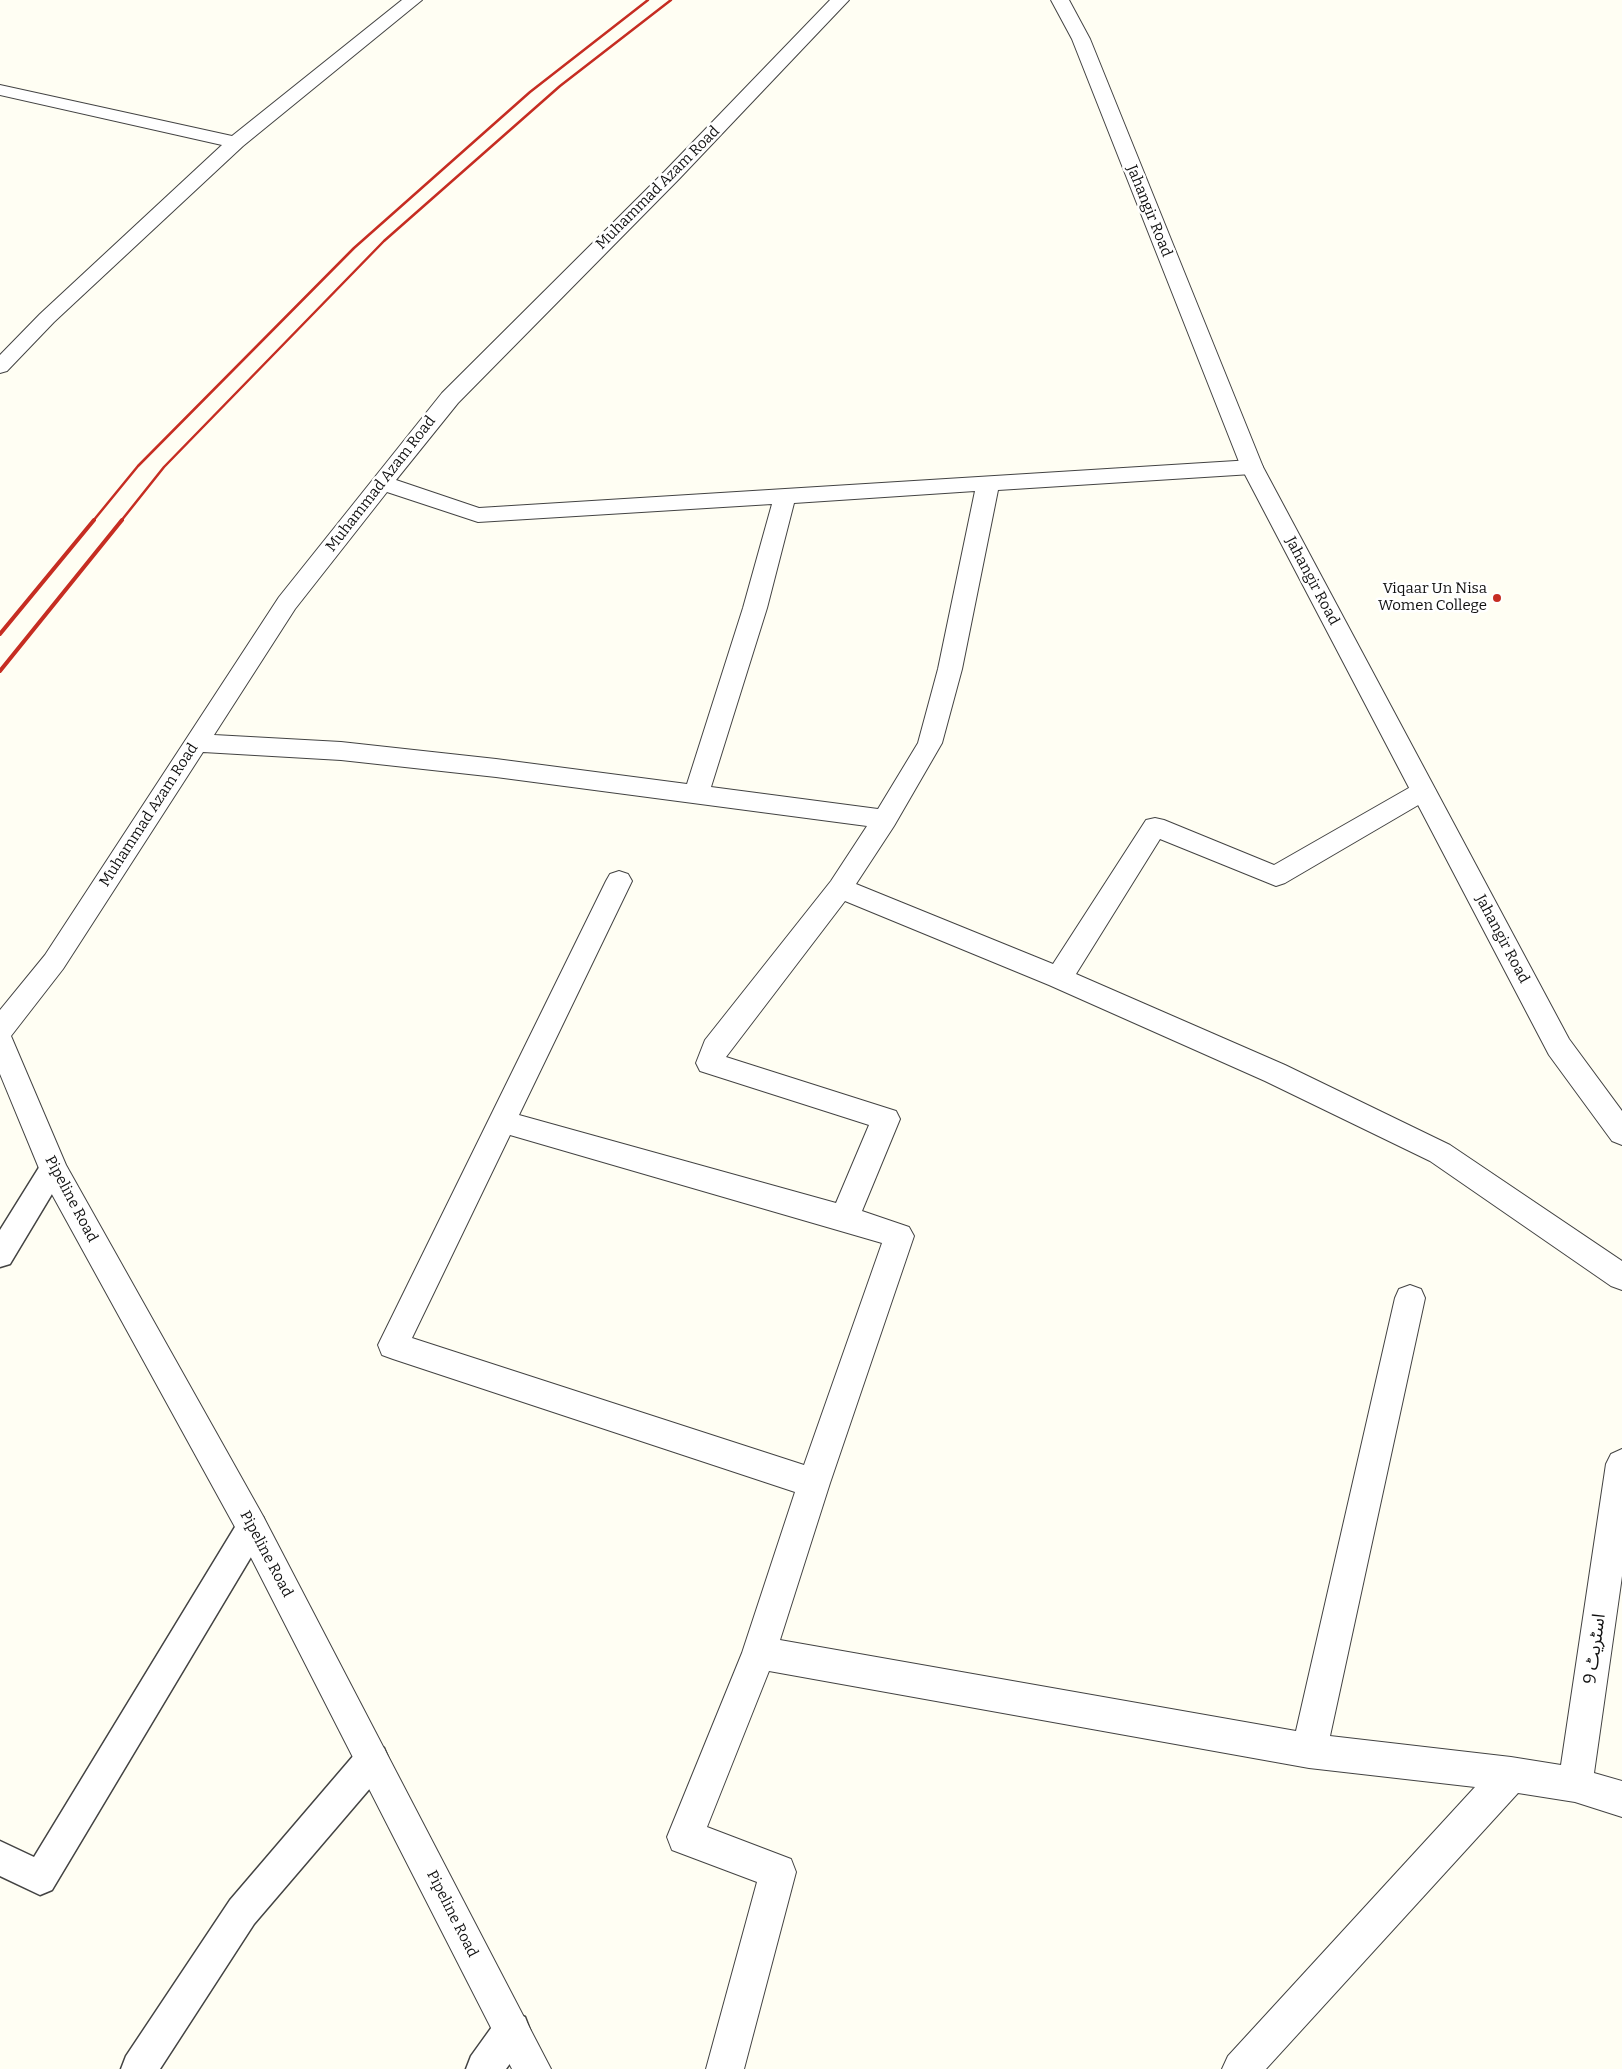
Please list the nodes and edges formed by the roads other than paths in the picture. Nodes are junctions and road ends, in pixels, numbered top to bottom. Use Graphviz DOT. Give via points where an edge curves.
graph roads {
  1 [pos="412,0"];
  2 [pos="840,0"];
  3 [pos="1060,0"];
  4 [pos="0,90"];
  5 [pos="236,142"];
  6 [pos="0,367"];
  7 [pos="1252,467"];
  8 [pos="382,483"];
  9 [pos="988,483"];
  10 [pos="785,496"];
  11 [pos="196,743"];
  12 [pos="1423,791"];
  13 [pos="698,793"];
  14 [pos="885,819"];
  15 [pos="619,881"];
  16 [pos="840,888"];
  17 [pos="1059,978"];
  18 [pos="0,1030"];
  19 [pos="0,1040"];
  20 [pos="501,1121"];
  21 [pos="1622,1133"];
  22 [pos="53,1169"];
  23 [pos="844,1218"];
  24 [pos="0,1255"];
  25 [pos="1622,1277"];
  26 [pos="1410,1298"];
  27 [pos="1622,1464"];
  28 [pos="814,1483"];
  29 [pos="252,1527"];
  30 [pos="759,1653"];
  31 [pos="1309,1752"];
  32 [pos="372,1760"];
  33 [pos="1511,1774"];
  34 [pos="1575,1786"];
  35 [pos="1622,1798"];
  36 [pos="0,1858"];
  37 [pos="512,2030"];
  38 [pos="139,2069"];
  39 [pos="484,2069"];
  40 [pos="532,2069"];
  41 [pos="725,2069"];
  42 [pos="1241,2069"];
  1 -- 5 [label="street"];
  2 -- 8 [label="street, Muhammad Azam Road" via="450,398"];
  3 -- 7 [label="street, Jahangir Road" via="1081,39"];
  4 -- 5 [label="street"];
  5 -- 6 [label="street" via="47,318"];
  7 -- 9 [label="street"];
  7 -- 12 [label="street, Jahangir Road"];
  8 -- 10 [label="street" via="478,515"];
  8 -- 11 [label="street, Muhammad Azam Road" via="287,603"];
  9 -- 10 [label="street"];
  9 -- 14 [label="street" via="950,669 930,743"];
  10 -- 13 [label="street" via="755,608"];
  11 -- 13 [label="street" via="341,751"];
  11 -- 18 [label="street, Muhammad Azam Road" via="54,962"];
  12 -- 17 [label="street" via="1276,876 1155,827"];
  12 -- 21 [label="street, Jahangir Road" via="1559,1047"];
  13 -- 14 [label="street"];
  14 -- 16 [label="street"];
  15 -- 20 [label="street"];
  16 -- 17 [label="street"];
  16 -- 23 [label="street" via="715,1048 710,1063 886,1119"];
  17 -- 25 [label="street" via="1275,1073 1440,1152"];
  19 -- 22 [label="street, Pipeline Road"];
  20 -- 23 [label="street"];
  20 -- 28 [label="street" via="393,1345"];
  22 -- 24 [label="lane"];
  22 -- 29 [label="street, Pipeline Road"];
  23 -- 28 [label="street" via="899,1236"];
  26 -- 31 [label="street"];
  27 -- 34 [label="street, اسٹریٹ 9"];
  28 -- 30 [label="street"];
  29 -- 32 [label="street, Pipeline Road"];
  29 -- 36 [label="lane" via="40,1878"];
  30 -- 31 [label="street"];
  30 -- 41 [label="street" via="685,1837 778,1872"];
  31 -- 33 [label="street"];
  32 -- 37 [label="street, Pipeline Road"];
  32 -- 38 [label="lane" via="242,1912"];
  33 -- 34 [label="street"];
  33 -- 42 [label="street"];
  34 -- 35 [label="street"];
  37 -- 39 [label="lane"];
  37 -- 40 [label="street, Pipeline Road"];
}
